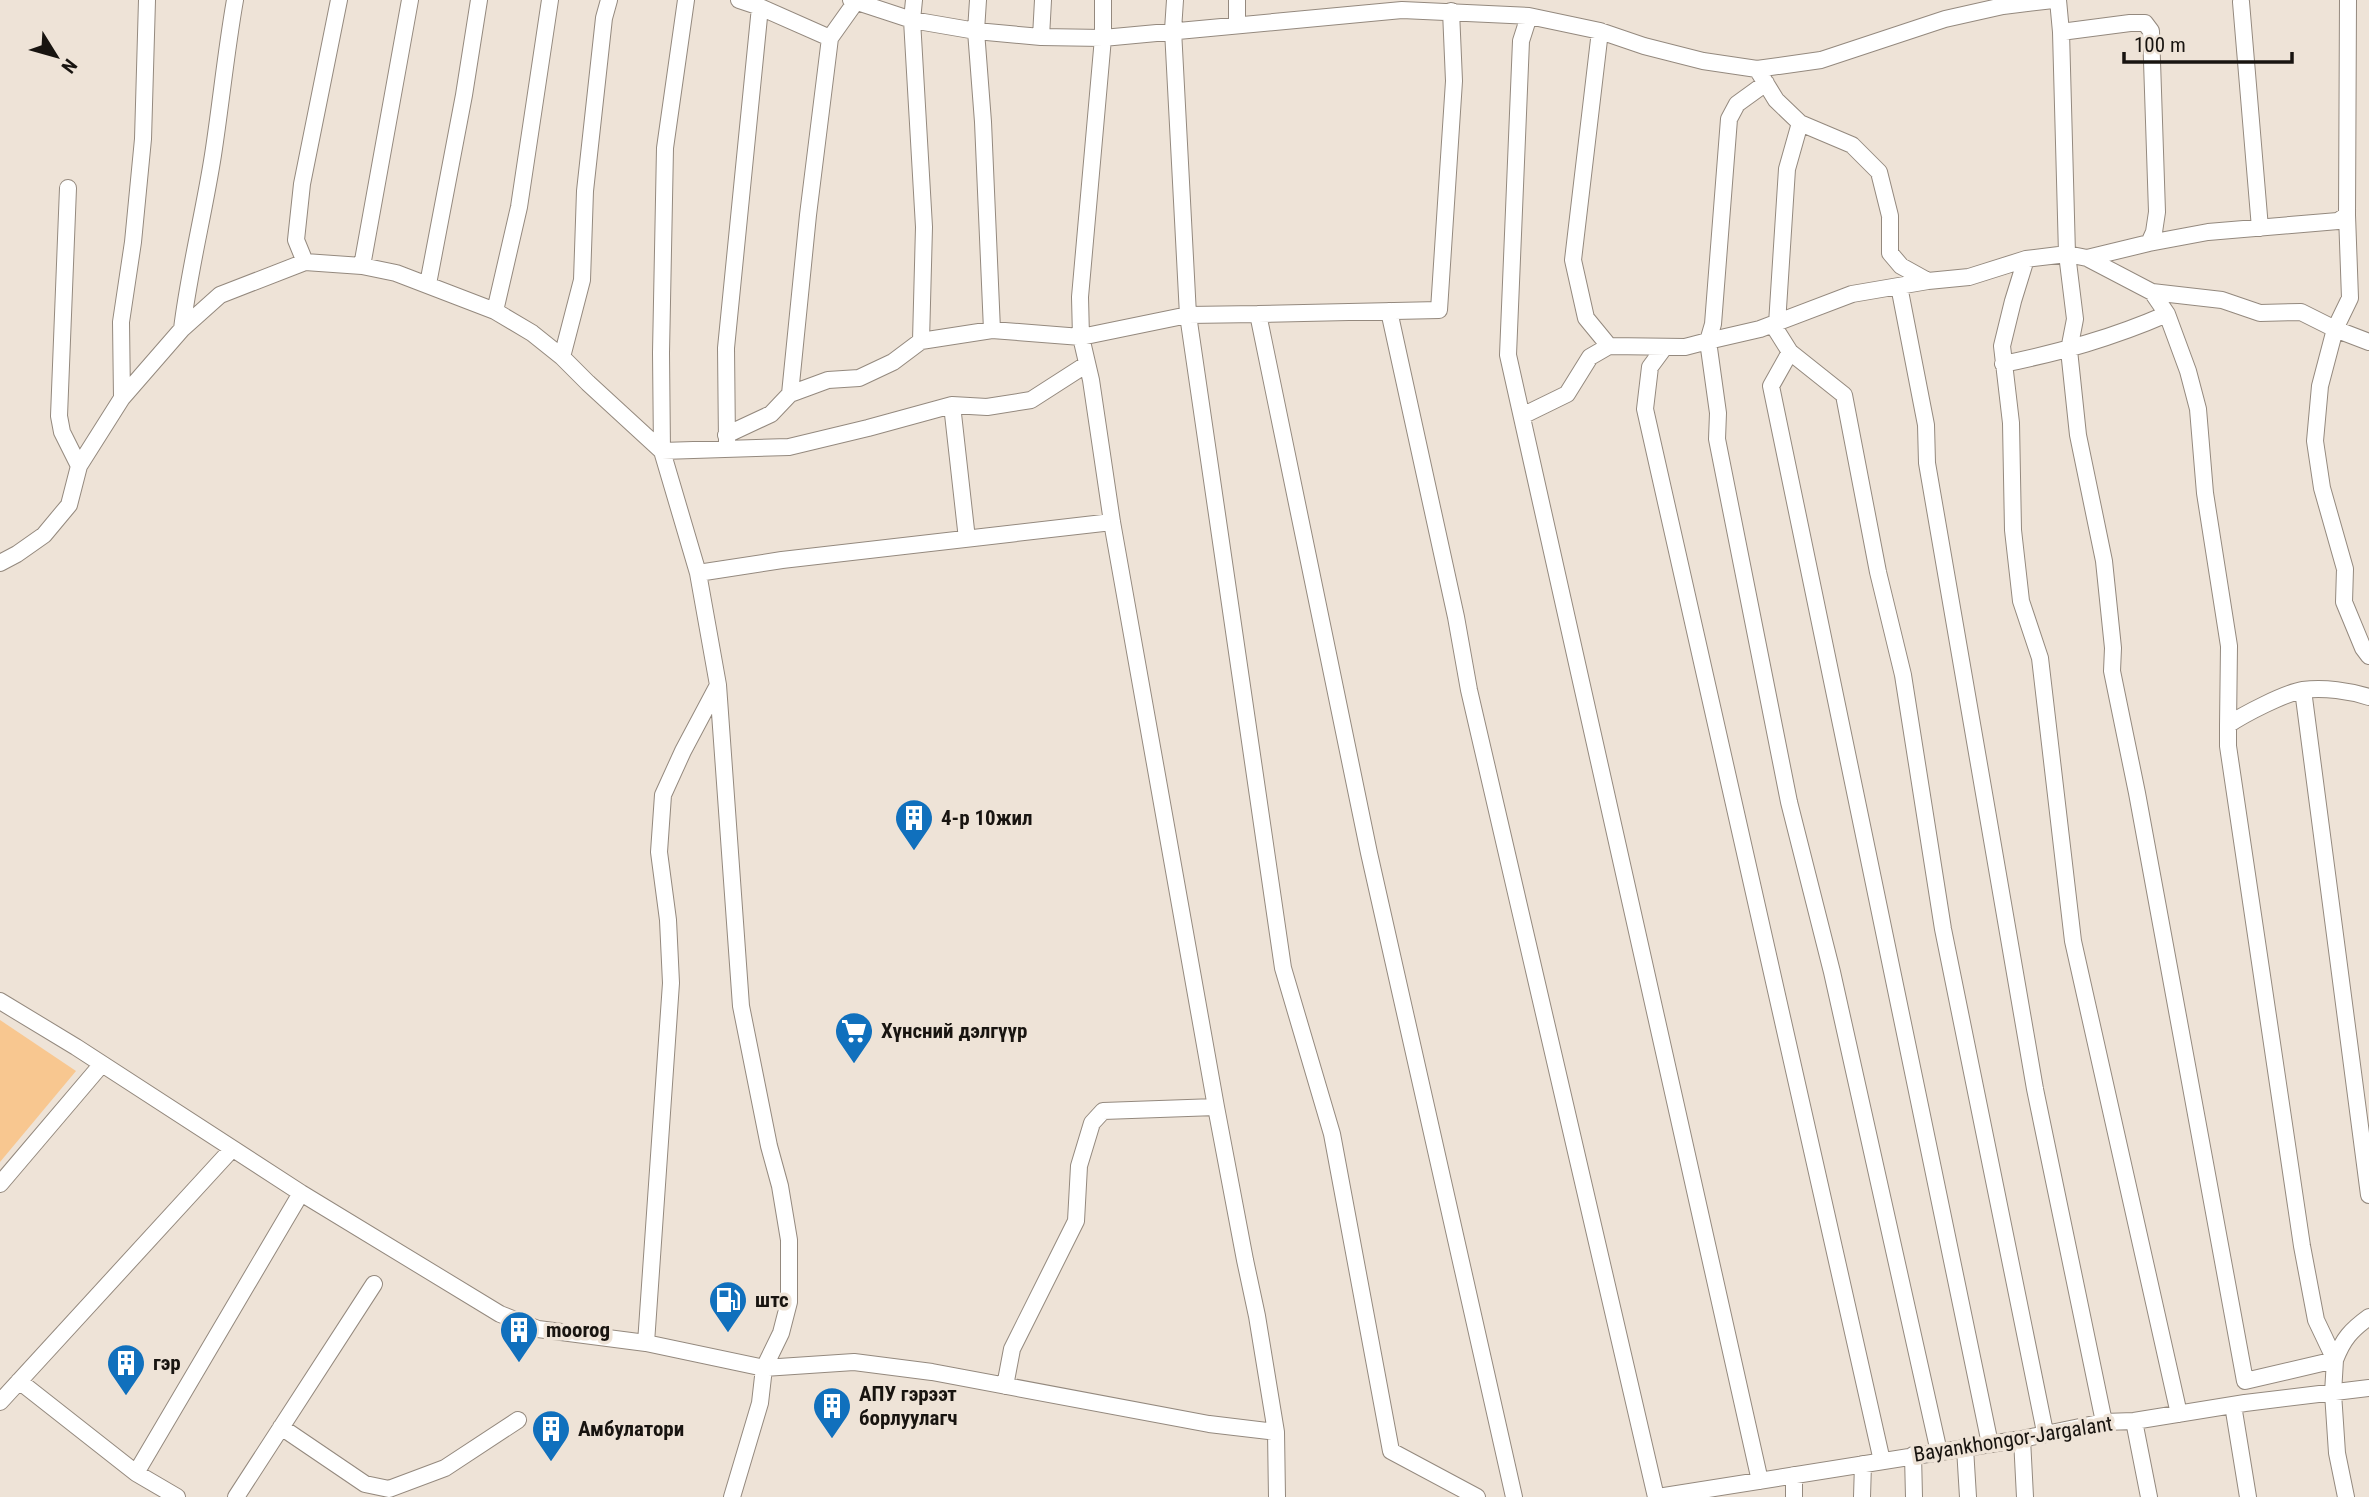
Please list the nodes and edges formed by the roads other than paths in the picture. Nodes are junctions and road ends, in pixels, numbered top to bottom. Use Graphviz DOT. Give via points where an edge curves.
graph roads {
  1 [pos="147,0"];
  2 [pos="235,0"];
  3 [pos="339,0"];
  4 [pos="410,0"];
  5 [pos="479,0"];
  6 [pos="550,0"];
  7 [pos="609,0"];
  8 [pos="686,0"];
  9 [pos="739,0"];
  10 [pos="914,0"];
  11 [pos="978,0"];
  12 [pos="1042,0"];
  13 [pos="1103,0"];
  14 [pos="1175,0"];
  15 [pos="1237,0"];
  16 [pos="1313,0"];
  17 [pos="2053,0"];
  18 [pos="2058,0"];
  19 [pos="2348,0"];
  20 [pos="855,1"];
  21 [pos="2241,2"];
  22 [pos="1402,5"];
  23 [pos="760,7"];
  24 [pos="1451,11"];
  25 [pos="1529,16"];
  26 [pos="1312,17"];
  27 [pos="912,20"];
  28 [pos="1237,25"];
  29 [pos="1174,30"];
  30 [pos="976,31"];
  31 [pos="1600,31"];
  32 [pos="2061,32"];
  33 [pos="1041,37"];
  34 [pos="1103,37"];
  35 [pos="830,38"];
  36 [pos="1757,69"];
  37 [pos="1766,83"];
  38 [pos="1800,123"];
  39 [pos="68,188"];
  40 [pos="2347,215"];
  41 [pos="2260,228"];
  42 [pos="2149,243"];
  43 [pos="2067,254"];
  44 [pos="2087,258"];
  45 [pos="2026,260"];
  46 [pos="305,262"];
  47 [pos="362,266"];
  48 [pos="1928,281"];
  49 [pos="428,284"];
  50 [pos="1899,286"];
  51 [pos="2152,292"];
  52 [pos="495,311"];
  53 [pos="1389,311"];
  54 [pos="1258,314"];
  55 [pos="2167,314"];
  56 [pos="1188,315"];
  57 [pos="1775,324"];
  58 [pos="182,329"];
  59 [pos="2335,329"];
  60 [pos="992,330"];
  61 [pos="1081,337"];
  62 [pos="921,341"];
  63 [pos="1709,341"];
  64 [pos="2369,342"];
  65 [pos="1609,346"];
  66 [pos="1664,348"];
  67 [pos="2069,350"];
  68 [pos="1790,352"];
  69 [pos="562,357"];
  70 [pos="1087,364"];
  71 [pos="2003,364"];
  72 [pos="790,394"];
  73 [pos="122,398"];
  74 [pos="952,405"];
  75 [pos="1522,416"];
  76 [pos="727,442"];
  77 [pos="662,451"];
  78 [pos="79,466"];
  79 [pos="1112,522"];
  80 [pos="967,539"];
  81 [pos="0,563"];
  82 [pos="698,573"];
  83 [pos="2369,656"];
  84 [pos="718,685"];
  85 [pos="2303,690"];
  86 [pos="2369,697"];
  87 [pos="2228,725"];
  88 [pos="0,1001"];
  89 [pos="102,1064"];
  90 [pos="1216,1107"];
  91 [pos="232,1149"];
  92 [pos="0,1184"];
  93 [pos="301,1193"];
  94 [pos="2369,1195"];
  95 [pos="374,1284"];
  96 [pos="2369,1317"];
  97 [pos="646,1343"];
  98 [pos="2335,1360"];
  99 [pos="764,1368"];
  100 [pos="19,1381"];
  101 [pos="2245,1381"];
  102 [pos="1005,1386"];
  103 [pos="2369,1388"];
  104 [pos="2333,1393"];
  105 [pos="0,1402"];
  106 [pos="2239,1404"];
  107 [pos="2179,1414"];
  108 [pos="518,1420"];
  109 [pos="2134,1421"];
  110 [pos="2104,1422"];
  111 [pos="281,1427"];
  112 [pos="1276,1432"];
  113 [pos="2046,1433"];
  114 [pos="2022,1439"];
  115 [pos="1990,1444"];
  116 [pos="1965,1448"];
  117 [pos="1939,1452"];
  118 [pos="1913,1455"];
  119 [pos="1882,1461"];
  120 [pos="1863,1464"];
  121 [pos="135,1473"];
  122 [pos="1794,1475"];
  123 [pos="1760,1481"];
  124 [pos="1732,1491"];
  125 [pos="176,1497"];
  126 [pos="236,1497"];
  127 [pos="732,1497"];
  128 [pos="1277,1497"];
  129 [pos="1477,1497"];
  130 [pos="1514,1497"];
  131 [pos="1657,1497"];
  132 [pos="1794,1497"];
  133 [pos="1861,1497"];
  134 [pos="1914,1497"];
  135 [pos="1968,1497"];
  136 [pos="2025,1497"];
  137 [pos="2149,1497"];
  138 [pos="2248,1497"];
  139 [pos="2346,1497"];
  1 -- 73 [label="street" via="143,139 121,322"];
  2 -- 58 [label="street"];
  3 -- 46 [label="street" via="302,184 296,240"];
  4 -- 47 [label="street"];
  5 -- 49 [label="street"];
  6 -- 52 [label="street" via="519,207"];
  7 -- 69 [label="street" via="585,191 582,280"];
  8 -- 77 [label="street" via="665,148"];
  9 -- 23 [label="street"];
  10 -- 27 [label="street"];
  11 -- 30 [label="street"];
  12 -- 33 [label="street"];
  13 -- 34 [label="street"];
  14 -- 29 [label="street"];
  15 -- 28 [label="street"];
  16 -- 26 [label="street"];
  17 -- 36 [label="street" via="1945,19 1821,60"];
  18 -- 32 [label="street"];
  19 -- 40 [label="street"];
  20 -- 27 [label="street"];
  20 -- 35 [label="street"];
  21 -- 41 [label="street"];
  22 -- 24 [label="street"];
  22 -- 26 [label="street"];
  23 -- 35 [label="street"];
  23 -- 76 [label="street" via="726,348"];
  24 -- 25 [label="street"];
  24 -- 53 [label="street" via="1454,81 1439,310"];
  25 -- 31 [label="street"];
  25 -- 75 [label="street" via="1521,40 1508,355"];
  26 -- 28 [label="street"];
  27 -- 30 [label="street"];
  27 -- 62 [label="street" via="924,227"];
  28 -- 29 [label="street"];
  29 -- 34 [label="street"];
  29 -- 56 [label="street"];
  30 -- 33 [label="street"];
  30 -- 60 [label="street"];
  31 -- 36 [label="street" via="1691,58"];
  31 -- 65 [label="street" via="1573,260 1586,318"];
  32 -- 42 [label="street" via="2130,23 2145,23 2151,31 2157,212"];
  32 -- 43 [label="street"];
  33 -- 34 [label="street"];
  34 -- 61 [label="street" via="1080,297"];
  35 -- 72 [label="street"];
  36 -- 37 [label="street"];
  37 -- 38 [label="street"];
  37 -- 63 [label="street" via="1737,104 1728,119"];
  38 -- 48 [label="street" via="1852,145 1879,172 1890,216 1890,253 1901,266"];
  38 -- 57 [label="street" via="1787,169"];
  39 -- 78 [label="street" via="59,416"];
  40 -- 41 [label="street" via="2338,221"];
  40 -- 59 [label="street" via="2350,298"];
  41 -- 42 [label="street"];
  42 -- 44 [label="street"];
  43 -- 44 [label="street"];
  43 -- 45 [label="street"];
  43 -- 67 [label="street" via="2075,319"];
  44 -- 51 [label="street"];
  45 -- 48 [label="street" via="1969,277"];
  45 -- 71 [label="street" via="2002,346"];
  46 -- 47 [label="street"];
  46 -- 58 [label="street" via="220,295"];
  47 -- 49 [label="street"];
  48 -- 50 [label="street"];
  49 -- 52 [label="street"];
  50 -- 57 [label="street" via="1852,294"];
  50 -- 110 [label="street" via="2035,1089"];
  51 -- 55 [label="street"];
  51 -- 59 [label="street" via="2222,300 2260,313 2301,312"];
  52 -- 69 [label="street"];
  53 -- 54 [label="street"];
  53 -- 131 [label="street" via="1469,691"];
  54 -- 56 [label="street"];
  54 -- 130 [label="street" via="1369,853"];
  55 -- 67 [label="street"];
  55 -- 87 [label="street" via="2199,409 2205,493 2229,646"];
  56 -- 61 [label="street"];
  56 -- 129 [label="street" via="1283,968 1332,1134 1391,1451"];
  57 -- 63 [label="street"];
  57 -- 68 [label="street"];
  58 -- 73 [label="street"];
  59 -- 64 [label="street"];
  59 -- 83 [label="street" via="2320,386 2315,441 2322,488 2345,569 2344,602"];
  60 -- 61 [label="street"];
  60 -- 62 [label="street"];
  61 -- 70 [label="street"];
  62 -- 72 [label="street" via="893,362 859,377 828,380"];
  63 -- 66 [label="street"];
  63 -- 117 [label="street" via="1717,439 1786,788 1832,972"];
  65 -- 66 [label="street"];
  65 -- 75 [label="street" via="1590,357 1567,394"];
  66 -- 119 [label="street" via="1650,367 1644,409"];
  67 -- 71 [label="street"];
  67 -- 101 [label="street" via="2078,435 2104,561 2112,671"];
  68 -- 113 [label="street" via="1844,396 1903,675 1943,929"];
  68 -- 115 [label="street" via="1771,386"];
  69 -- 77 [label="street"];
  70 -- 74 [label="street" via="1031,400 987,407"];
  70 -- 79 [label="street"];
  71 -- 107 [label="street" via="2011,423 2012,530 2021,601 2040,658 2073,942"];
  72 -- 76 [label="street" via="771,414"];
  73 -- 78 [label="street"];
  74 -- 76 [label="street" via="789,447"];
  74 -- 80 [label="street"];
  75 -- 123 [label="street"];
  76 -- 77 [label="street"];
  77 -- 82 [label="street"];
  78 -- 81 [label="street" via="69,505 44,535"];
  79 -- 80 [label="street"];
  79 -- 90 [label="street"];
  80 -- 82 [label="street"];
  82 -- 84 [label="street"];
  84 -- 97 [label="street" via="663,795 659,852 671,983"];
  84 -- 99 [label="street" via="741,1006 789,1240 789,1302"];
  85 -- 86 [label="street" via="2352,691"];
  85 -- 87 [label="street" via="2245,713"];
  85 -- 94 [label="street"];
  87 -- 98 [label="street" via="2302,1246 2316,1320"];
  88 -- 89 [label="street"];
  89 -- 91 [label="street"];
  89 -- 92 [label="street"];
  90 -- 102 [label="street" via="1103,1111 1092,1123 1079,1166 1076,1221 1012,1349"];
  90 -- 112 [label="street" via="1258,1315"];
  91 -- 93 [label="street"];
  91 -- 100 [label="street"];
  93 -- 97 [label="street" via="500,1314 538,1329"];
  93 -- 121 [label="street"];
  95 -- 111 [label="street"];
  96 -- 98 [label="street" via="2343,1340"];
  97 -- 99 [label="street"];
  98 -- 101 [label="street"];
  98 -- 104 [label="street"];
  99 -- 102 [label="street" via="854,1362"];
  99 -- 127 [label="street" via="761,1403"];
  100 -- 105 [label="street"];
  100 -- 121 [label="street"];
  101 -- 106 [label="street"];
  102 -- 112 [label="street"];
  103 -- 104 [label="street, Bayankhongor-Jargalant"];
  104 -- 106 [label="street, Bayankhongor-Jargalant"];
  104 -- 139 [label="street"];
  106 -- 107 [label="street, Bayankhongor-Jargalant"];
  106 -- 138 [label="street"];
  107 -- 109 [label="street, Bayankhongor-Jargalant"];
  108 -- 111 [label="street" via="445,1468 389,1489 365,1484"];
  109 -- 110 [label="street, Bayankhongor-Jargalant"];
  109 -- 137 [label="street"];
  110 -- 113 [label="street, Bayankhongor-Jargalant"];
  111 -- 126 [label="street"];
  112 -- 128 [label="street"];
  113 -- 114 [label="street, Bayankhongor-Jargalant"];
  114 -- 115 [label="street, Bayankhongor-Jargalant"];
  114 -- 136 [label="street"];
  115 -- 116 [label="street, Bayankhongor-Jargalant"];
  116 -- 117 [label="street, Bayankhongor-Jargalant"];
  116 -- 135 [label="street"];
  117 -- 118 [label="street, Bayankhongor-Jargalant"];
  118 -- 119 [label="street, Bayankhongor-Jargalant"];
  118 -- 134 [label="street"];
  119 -- 120 [label="street, Bayankhongor-Jargalant"];
  120 -- 122 [label="street, Bayankhongor-Jargalant"];
  120 -- 133 [label="street"];
  121 -- 125 [label="street"];
  122 -- 123 [label="street, Bayankhongor-Jargalant"];
  122 -- 132 [label="street"];
  123 -- 124 [label="street, Bayankhongor-Jargalant"];
  124 -- 131 [label="street, Bayankhongor-Jargalant"];
}
